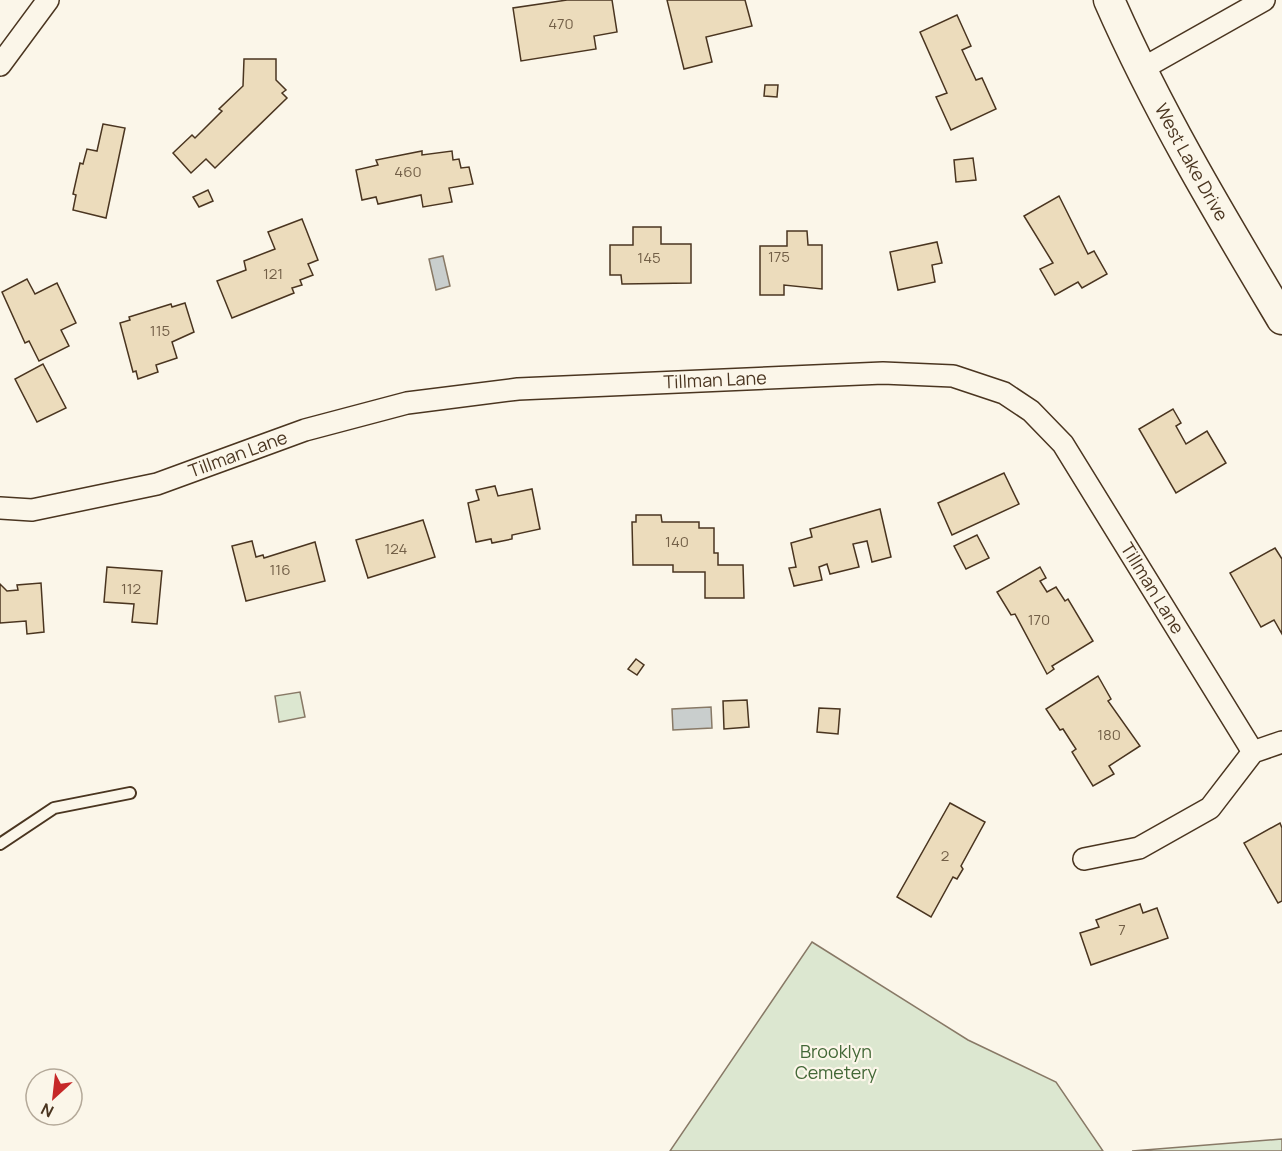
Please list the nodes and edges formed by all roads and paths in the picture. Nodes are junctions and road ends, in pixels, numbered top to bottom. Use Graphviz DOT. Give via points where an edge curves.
graph roads {
  1 [pos="48,0"];
  2 [pos="1109,0"];
  3 [pos="1264,0"];
  4 [pos="0,65"];
  5 [pos="1140,70"];
  6 [pos="1282,319"];
  7 [pos="0,508"];
  8 [pos="1282,742"];
  9 [pos="1253,752"];
  10 [pos="130,793"];
  11 [pos="0,844"];
  12 [pos="1084,859"];
  1 -- 4 [label="street"];
  2 -- 5 [label="main road, West Lake Drive"];
  3 -- 5 [label="street"];
  5 -- 6 [label="main road, West Lake Drive" via="1187,159"];
  7 -- 9 [label="street, Tillman Lane" via="32,510 157,484 305,430 407,403 518,389 883,373 953,376 1004,393 1030,411 1063,444"];
  8 -- 9 [label="street"];
  9 -- 12 [label="street" via="1210,808 1139,848"];
  10 -- 11 [label="lane" via="54,808"];
}
